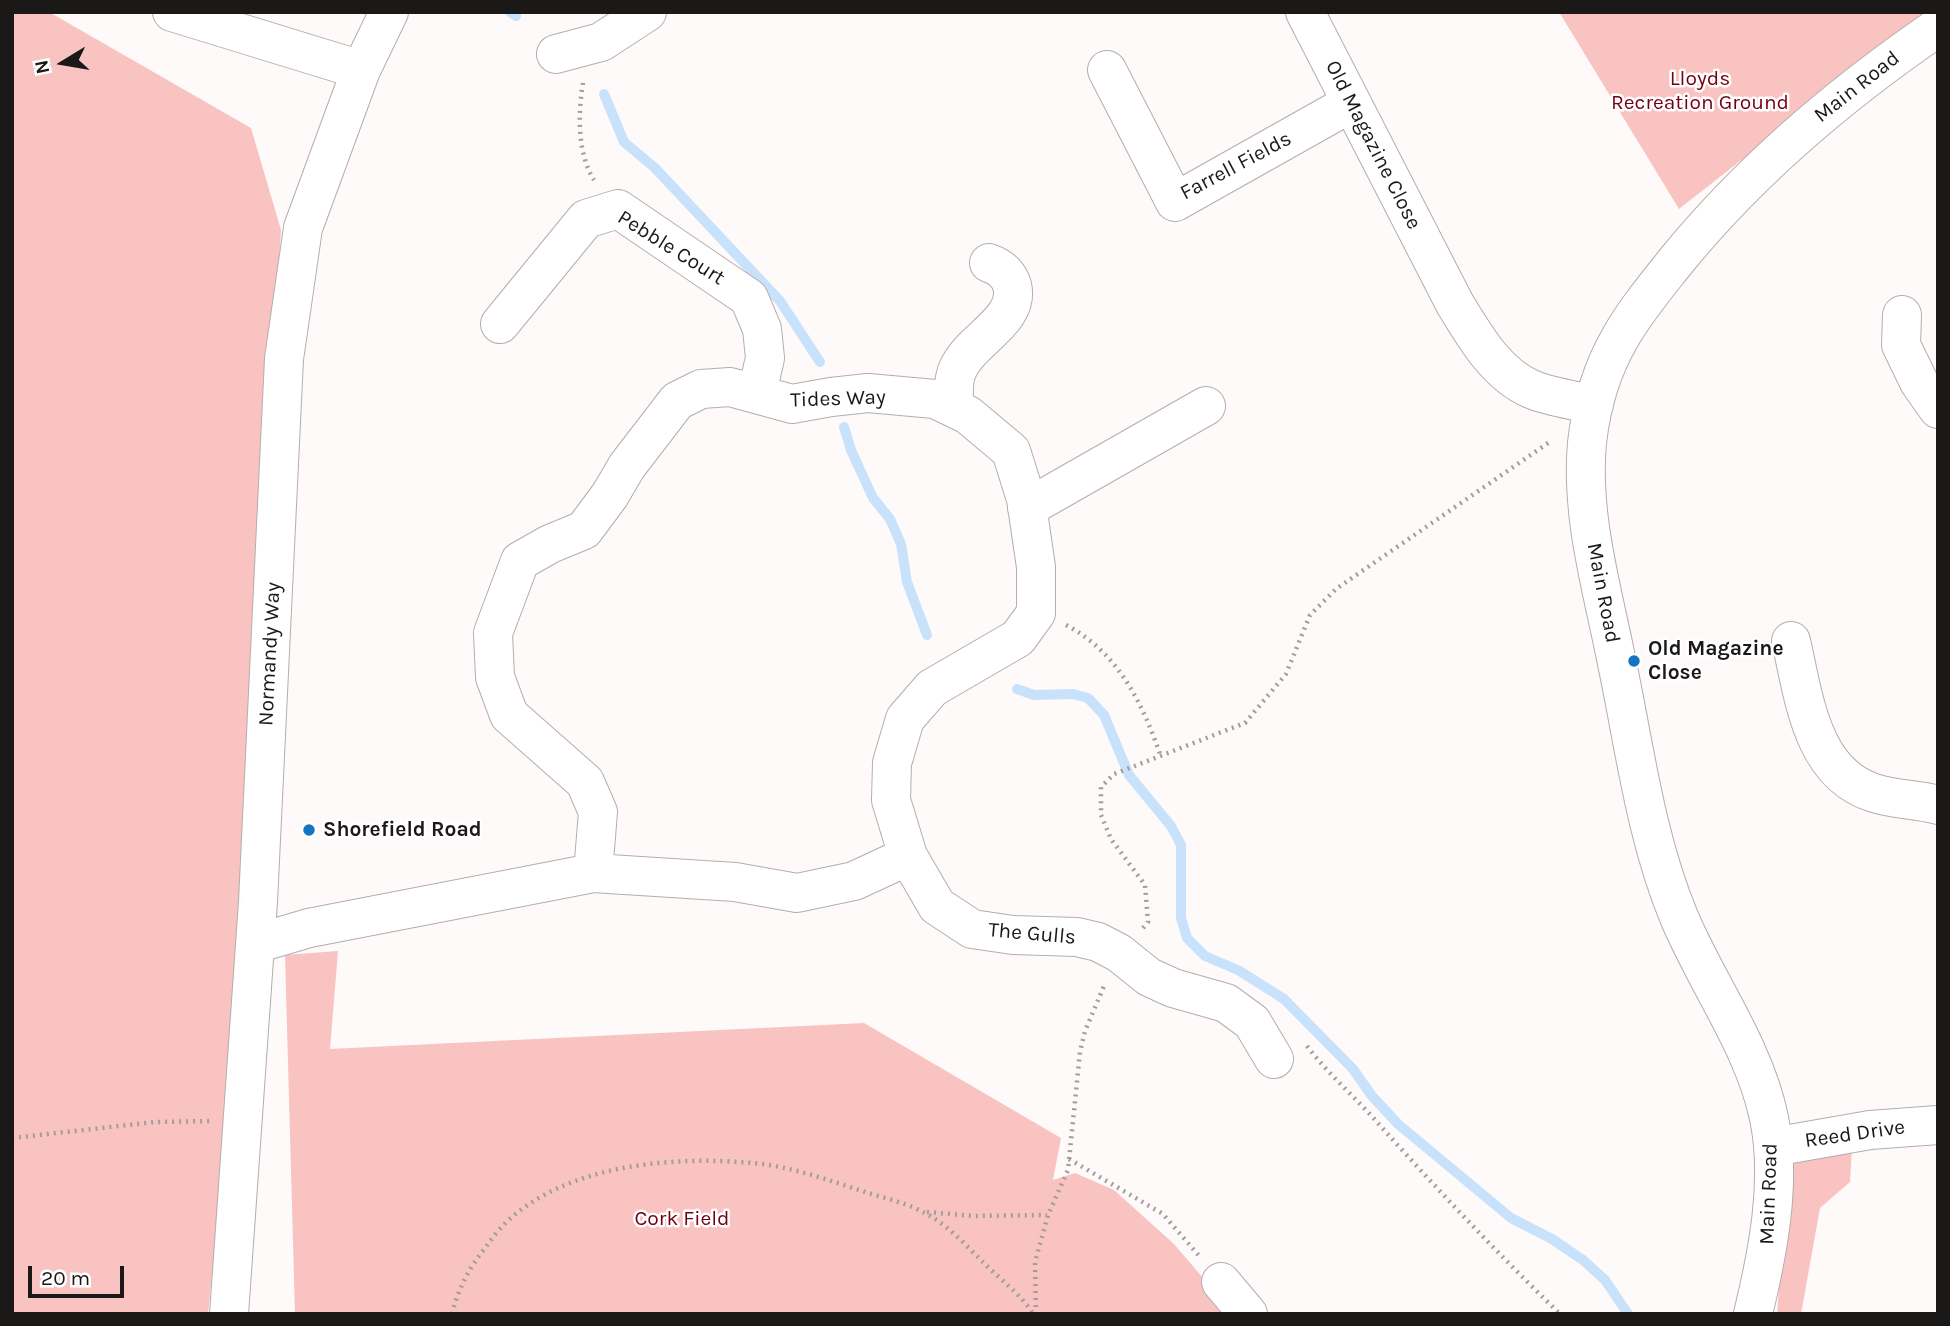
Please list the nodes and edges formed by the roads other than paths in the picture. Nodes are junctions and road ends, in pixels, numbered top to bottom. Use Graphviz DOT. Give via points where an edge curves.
graph roads {
  1 [pos="172,12"];
  2 [pos="390,12"];
  3 [pos="648,12"];
  4 [pos="1305,12"];
  5 [pos="1938,27"];
  6 [pos="572,50"];
  7 [pos="361,70"];
  8 [pos="1107,70"];
  9 [pos="1351,103"];
  10 [pos="989,262"];
  11 [pos="1902,315"];
  12 [pos="500,324"];
  13 [pos="757,393"];
  14 [pos="1206,406"];
  15 [pos="954,408"];
  16 [pos="1938,408"];
  17 [pos="1593,409"];
  18 [pos="1027,508"];
  19 [pos="1791,641"];
  20 [pos="1938,805"];
  21 [pos="908,856"];
  22 [pos="593,873"];
  23 [pos="255,944"];
  24 [pos="1267,1048"];
  25 [pos="1938,1125"];
  26 [pos="1773,1147"];
  27 [pos="1222,1282"];
  28 [pos="229,1314"];
  29 [pos="1248,1314"];
  30 [pos="1753,1314"];
  1 -- 7 [label="street"];
  2 -- 7 [label="street, Normandy Way"];
  3 -- 6 [label="street" via="620,32"];
  4 -- 9 [label="street, Old Magazine Close"];
  5 -- 17 [label="street, Main Road" via="1815,119 1702,230 1619,339"];
  7 -- 23 [label="street, Normandy Way" via="303,228 284,359"];
  8 -- 9 [label="street, Farrell Fields" via="1175,202"];
  9 -- 17 [label="street, Old Magazine Close" via="1455,304 1484,348 1515,380 1532,390"];
  10 -- 15 [label="street" via="1010,279 1014,294 1000,321 960,364 954,381"];
  11 -- 16 [label="street" via="1900,345"];
  12 -- 13 [label="street, Pebble Court" via="586,219 618,209 749,298 762,329 765,358"];
  13 -- 15 [label="street, Tides Way" via="792,404 868,393 935,399"];
  13 -- 22 [label="street, Tides Way" via="730,387 701,389 677,401 584,530 520,561 505,597 493,633 495,677 509,715 585,782 598,812"];
  14 -- 18 [label="street"];
  15 -- 18 [label="street, Tides Way" via="1011,451"];
  17 -- 26 [label="street, Main Road" via="1587,446 1591,527 1662,871 1679,917 1758,1079"];
  18 -- 21 [label="street, Tides Way" via="1036,567 1036,613 1018,638 932,688 905,719 891,763 891,800"];
  19 -- 20 [label="street" via="1815,734 1839,773 1875,794"];
  21 -- 22 [label="street" via="853,881 797,892 735,882"];
  21 -- 24 [label="street, The Gulls" via="937,906 972,929 1098,942 1149,978 1226,1003 1252,1022"];
  22 -- 23 [label="street" via="309,928"];
  23 -- 28 [label="street, Normandy Way"];
  25 -- 26 [label="street, Reed Drive" via="1857,1131"];
  26 -- 30 [label="street, Main Road" via="1770,1224"];
  27 -- 29 [label="street"];
}
